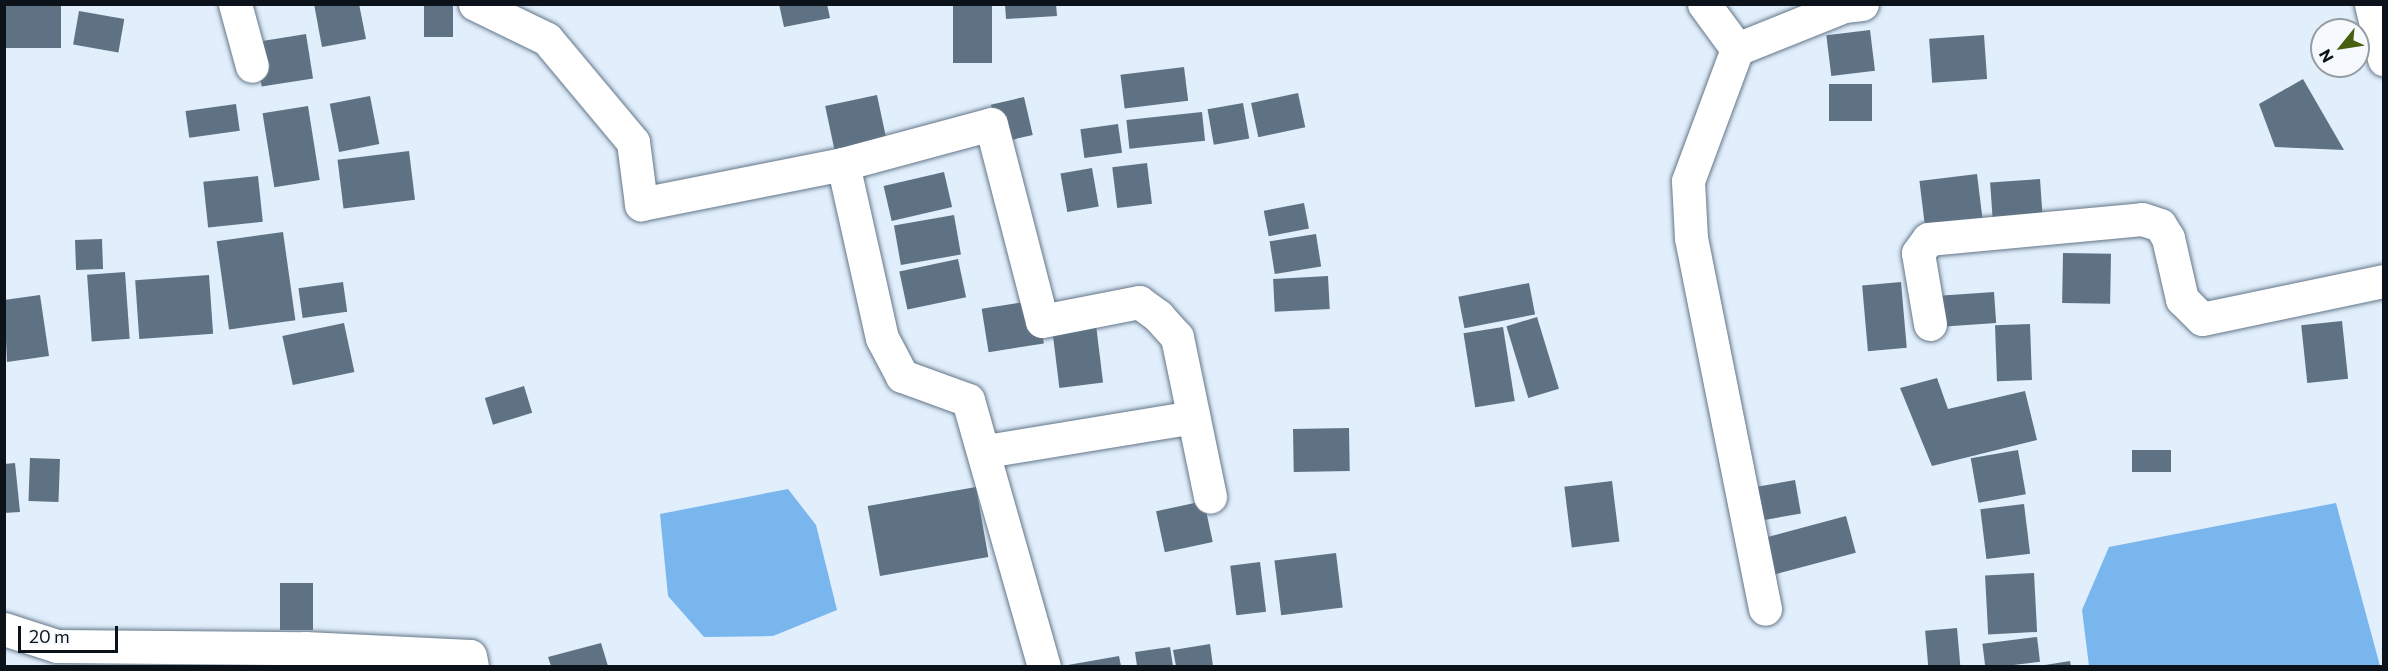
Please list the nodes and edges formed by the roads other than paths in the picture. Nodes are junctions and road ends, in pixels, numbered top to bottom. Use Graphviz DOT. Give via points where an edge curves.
graph roads {
  1 [pos="235,4"];
  2 [pos="475,4"];
  3 [pos="1704,4"];
  4 [pos="1863,4"];
  5 [pos="2371,4"];
  6 [pos="1737,50"];
  7 [pos="2384,59"];
  8 [pos="252,66"];
  9 [pos="843,164"];
  10 [pos="2384,281"];
  11 [pos="1930,324"];
  12 [pos="1193,417"];
  13 [pos="986,451"];
  14 [pos="1210,497"];
  15 [pos="1765,609"];
  16 [pos="4,629"];
  17 [pos="472,666"];
  18 [pos="1044,666"];
  1 -- 8 [label="street"];
  2 -- 9 [label="street" via="547,39 633,142 641,204"];
  3 -- 6 [label="street"];
  4 -- 6 [label="street" via="1844,6"];
  5 -- 7 [label="street"];
  6 -- 15 [label="street" via="1688,181 1691,238"];
  9 -- 12 [label="street" via="991,124 1042,321 1139,302 1177,337"];
  9 -- 13 [label="street" via="882,338 902,376 968,400"];
  10 -- 11 [label="street" via="2202,319 2182,299 2168,238 2160,225 2130,220 1928,239 1918,253"];
  12 -- 13 [label="street"];
  12 -- 14 [label="street"];
  13 -- 18 [label="street" via="1020,596"];
  16 -- 17 [label="street" via="57,646 470,656"];
}
